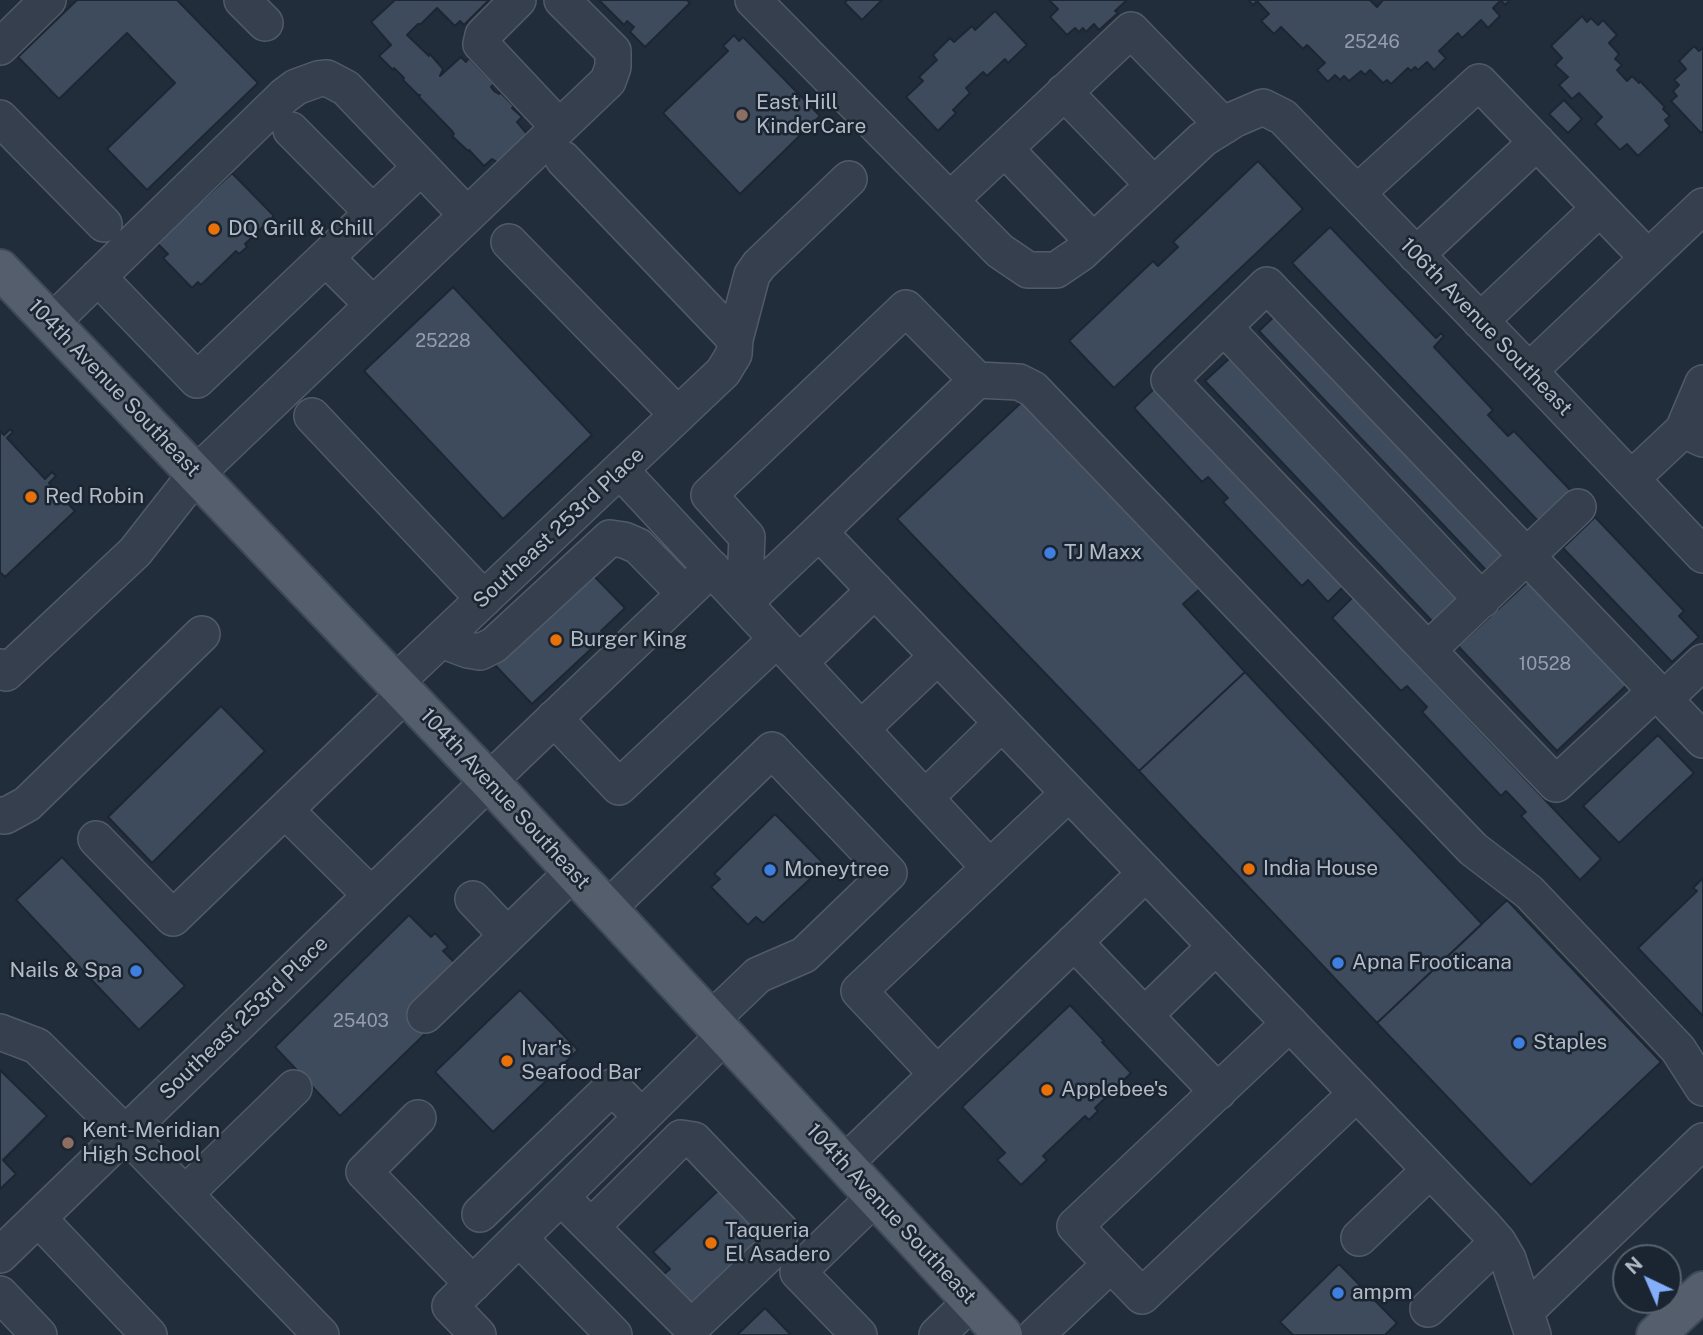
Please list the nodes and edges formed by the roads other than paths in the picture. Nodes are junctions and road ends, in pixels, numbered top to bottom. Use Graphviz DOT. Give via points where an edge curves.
graph roads {
  1 [pos="48,0"];
  2 [pos="519,0"];
  3 [pos="562,0"];
  4 [pos="753,0"];
  5 [pos="0,47"];
  6 [pos="1065,92"];
  7 [pos="0,118"];
  8 [pos="1224,126"];
  9 [pos="291,130"];
  10 [pos="1537,142"];
  11 [pos="561,143"];
  12 [pos="1005,149"];
  13 [pos="421,167"];
  14 [pos="849,178"];
  15 [pos="1154,184"];
  16 [pos="1357,193"];
  17 [pos="950,200"];
  18 [pos="1703,206"];
  19 [pos="1600,208"];
  20 [pos="373,213"];
  21 [pos="467,215"];
  22 [pos="104,224"];
  23 [pos="509,242"];
  24 [pos="1093,242"];
  25 [pos="1416,255"];
  26 [pos="326,258"];
  27 [pos="1648,258"];
  28 [pos="0,269"];
  29 [pos="98,277"];
  30 [pos="373,305"];
  31 [pos="1480,321"];
  32 [pos="51,323"];
  33 [pos="1224,327"];
  34 [pos="735,339"];
  35 [pos="1529,371"];
  36 [pos="977,380"];
  37 [pos="1703,383"];
  38 [pos="678,415"];
  39 [pos="312,416"];
  40 [pos="1693,434"];
  41 [pos="620,470"];
  42 [pos="196,474"];
  43 [pos="1631,479"];
  44 [pos="1578,508"];
  45 [pos="819,532"];
  46 [pos="1703,555"];
  47 [pos="1527,556"];
  48 [pos="712,568"];
  49 [pos="875,590"];
  50 [pos="685,594"];
  51 [pos="484,599"];
  52 [pos="1482,600"];
  53 [pos="744,603"];
  54 [pos="202,634"];
  55 [pos="441,640"];
  56 [pos="789,650"];
  57 [pos="1428,650"];
  58 [pos="937,656"];
  59 [pos="1703,662"];
  60 [pos="3,670"];
  61 [pos="400,688"];
  62 [pos="1660,695"];
  63 [pos="554,718"];
  64 [pos="1002,723"];
  65 [pos="862,729"];
  66 [pos="1703,740"];
  67 [pos="489,780"];
  68 [pos="1069,793"];
  69 [pos="925,799"];
  70 [pos="285,810"];
  71 [pos="0,815"];
  72 [pos="96,839"];
  73 [pos="989,867"];
  74 [pos="573,872"];
  75 [pos="1146,873"];
  76 [pos="371,895"];
  77 [pos="473,899"];
  78 [pos="608,908"];
  79 [pos="508,935"];
  80 [pos="1074,942"];
  81 [pos="1216,946"];
  82 [pos="425,1015"];
  83 [pos="1145,1015"];
  84 [pos="1290,1023"];
  85 [pos="718,1027"];
  86 [pos="0,1032"];
  87 [pos="937,1074"];
  88 [pos="294,1088"];
  89 [pos="1703,1088"];
  90 [pos="1218,1091"];
  91 [pos="1357,1093"];
  92 [pos="642,1117"];
  93 [pos="418,1118"];
  94 [pos="125,1133"];
  95 [pos="1703,1141"];
  96 [pos="844,1164"];
  97 [pos="1430,1170"];
  98 [pos="185,1195"];
  99 [pos="875,1196"];
  100 [pos="561,1197"];
  101 [pos="480,1214"];
  102 [pos="38,1218"];
  103 [pos="591,1227"];
  104 [pos="519,1238"];
  105 [pos="1359,1238"];
  106 [pos="1498,1242"];
  107 [pos="0,1255"];
  108 [pos="1111,1264"];
  109 [pos="473,1284"];
  110 [pos="1703,1291"];
  111 [pos="0,1294"];
  112 [pos="972,1301"];
  113 [pos="1428,1309"];
  114 [pos="1529,1323"];
  115 [pos="1686,1328"];
  116 [pos="39,1335"];
  117 [pos="149,1335"];
  118 [pos="321,1335"];
  119 [pos="478,1335"];
  120 [pos="614,1335"];
  121 [pos="859,1335"];
  122 [pos="937,1335"];
  123 [pos="1003,1335"];
  124 [pos="1036,1335"];
  1 -- 5 [label="street"];
  2 -- 11 [label="street" via="483,35 481,44"];
  3 -- 11 [label="street" via="612,51 613,67 608,81"];
  4 -- 17 [label="street"];
  6 -- 8 [label="street" via="1131,30"];
  6 -- 12 [label="street"];
  6 -- 15 [label="street"];
  7 -- 22 [label="street"];
  8 -- 15 [label="street"];
  8 -- 16 [label="street, 106th Avenue Southeast" via="1263,107 1283,117"];
  9 -- 20 [label="street"];
  10 -- 16 [label="street" via="1479,82"];
  10 -- 19 [label="street"];
  10 -- 25 [label="street"];
  11 -- 21 [label="street"];
  11 -- 34 [label="street"];
  12 -- 17 [label="street"];
  12 -- 24 [label="street"];
  13 -- 20 [label="street"];
  13 -- 21 [label="street"];
  13 -- 29 [label="street" via="346,88 327,78 296,86"];
  14 -- 34 [label="street" via="759,265 752,275"];
  15 -- 24 [label="street"];
  16 -- 25 [label="street, 106th Avenue Southeast"];
  17 -- 24 [label="street" via="1000,251 1028,270 1056,270"];
  18 -- 27 [label="street"];
  19 -- 27 [label="street"];
  19 -- 31 [label="street"];
  20 -- 26 [label="street"];
  21 -- 30 [label="street"];
  23 -- 38 [label="street"];
  25 -- 31 [label="street, 106th Avenue Southeast"];
  26 -- 29 [label="street" via="197,380"];
  26 -- 30 [label="street"];
  27 -- 35 [label="street"];
  28 -- 32 [label="main road, 104th Avenue Southeast"];
  29 -- 32 [label="street"];
  30 -- 42 [label="street"];
  31 -- 35 [label="street, 106th Avenue Southeast"];
  32 -- 42 [label="main road, 104th Avenue Southeast"];
  33 -- 47 [label="street" via="1268,285"];
  33 -- 52 [label="street"];
  33 -- 57 [label="street" via="1168,380"];
  34 -- 38 [label="street, Southeast 253rd Place" via="734,354 723,372"];
  35 -- 43 [label="street, 106th Avenue Southeast"];
  36 -- 45 [label="street"];
  36 -- 53 [label="street" via="906,308 709,495 747,537"];
  36 -- 89 [label="street" via="1019,382 1033,388 1473,849 1529,892 1678,1049"];
  37 -- 40 [label="street"];
  38 -- 41 [label="street, Southeast 253rd Place"];
  39 -- 51 [label="street"];
  40 -- 43 [label="street"];
  41 -- 48 [label="street"];
  41 -- 51 [label="street, Southeast 253rd Place"];
  42 -- 60 [label="street" via="135,552"];
  42 -- 61 [label="main road, 104th Avenue Southeast"];
  43 -- 46 [label="street, 106th Avenue Southeast"];
  44 -- 47 [label="street"];
  45 -- 49 [label="street"];
  45 -- 53 [label="street"];
  47 -- 52 [label="street"];
  47 -- 62 [label="street"];
  48 -- 50 [label="street, Southeast 253rd Place"];
  48 -- 53 [label="street"];
  49 -- 56 [label="street"];
  49 -- 58 [label="street"];
  50 -- 55 [label="street" via="638,546 610,538 494,645 480,652"];
  50 -- 63 [label="street, Southeast 253rd Place"];
  51 -- 55 [label="street, Southeast 253rd Place"];
  52 -- 57 [label="street"];
  53 -- 56 [label="street"];
  54 -- 71 [label="street" via="27,804"];
  55 -- 61 [label="street, Southeast 253rd Place"];
  56 -- 63 [label="street" via="619,787"];
  56 -- 65 [label="street"];
  57 -- 62 [label="street" via="1556,784"];
  58 -- 64 [label="street"];
  58 -- 65 [label="street"];
  59 -- 62 [label="street"];
  61 -- 67 [label="main road, 104th Avenue Southeast"];
  61 -- 70 [label="street, Southeast 253rd Place"];
  62 -- 66 [label="street"];
  63 -- 67 [label="street, Southeast 253rd Place"];
  64 -- 68 [label="street"];
  64 -- 69 [label="street"];
  65 -- 69 [label="street"];
  67 -- 74 [label="main road, 104th Avenue Southeast"];
  67 -- 76 [label="street, Southeast 253rd Place"];
  68 -- 73 [label="street"];
  68 -- 75 [label="street"];
  69 -- 73 [label="street"];
  70 -- 72 [label="street, Southeast 253rd Place" via="173,918"];
  70 -- 76 [label="street"];
  73 -- 87 [label="street" via="859,991"];
  74 -- 78 [label="main road, 104th Avenue Southeast"];
  74 -- 79 [label="street"];
  75 -- 80 [label="street"];
  75 -- 81 [label="street"];
  76 -- 94 [label="street, Southeast 253rd Place"];
  77 -- 79 [label="street"];
  78 -- 85 [label="main road, 104th Avenue Southeast"];
  78 -- 85 [label="street" via="772,750 889,873 804,955 758,975"];
  79 -- 82 [label="street"];
  80 -- 83 [label="street"];
  80 -- 87 [label="street"];
  81 -- 83 [label="street"];
  81 -- 84 [label="street"];
  83 -- 90 [label="street"];
  84 -- 90 [label="street"];
  84 -- 91 [label="street"];
  85 -- 92 [label="street"];
  85 -- 96 [label="main road, 104th Avenue Southeast"];
  86 -- 94 [label="street" via="37,1046"];
  87 -- 96 [label="street"];
  88 -- 98 [label="street"];
  90 -- 108 [label="street" via="1076,1226"];
  91 -- 97 [label="street"];
  91 -- 108 [label="street" via="1142,1296"];
  92 -- 100 [label="street"];
  92 -- 101 [label="street" via="612,1087"];
  93 -- 109 [label="street" via="364,1172"];
  94 -- 98 [label="street"];
  94 -- 102 [label="street, Southeast 253rd Place"];
  95 -- 114 [label="street"];
  96 -- 99 [label="main road, 104th Avenue Southeast"];
  97 -- 105 [label="street"];
  97 -- 106 [label="street"];
  98 -- 118 [label="street"];
  99 -- 112 [label="main road, 104th Avenue Southeast"];
  99 -- 121 [label="street" via="798,1272"];
  100 -- 103 [label="street"];
  100 -- 104 [label="street"];
  102 -- 107 [label="street, Southeast 253rd Place"];
  102 -- 117 [label="street"];
  103 -- 103 [label="street" via="685,1321 697,1322 777,1245 780,1231 694,1140 681,1138"];
  104 -- 109 [label="street"];
  104 -- 120 [label="street"];
  106 -- 113 [label="street"];
  106 -- 114 [label="street"];
  108 -- 124 [label="street"];
  109 -- 119 [label="street" via="450,1306"];
  110 -- 115 [label="main road"];
  111 -- 116 [label="street"];
  112 -- 122 [label="street"];
  112 -- 123 [label="main road, 104th Avenue Southeast"];
}
